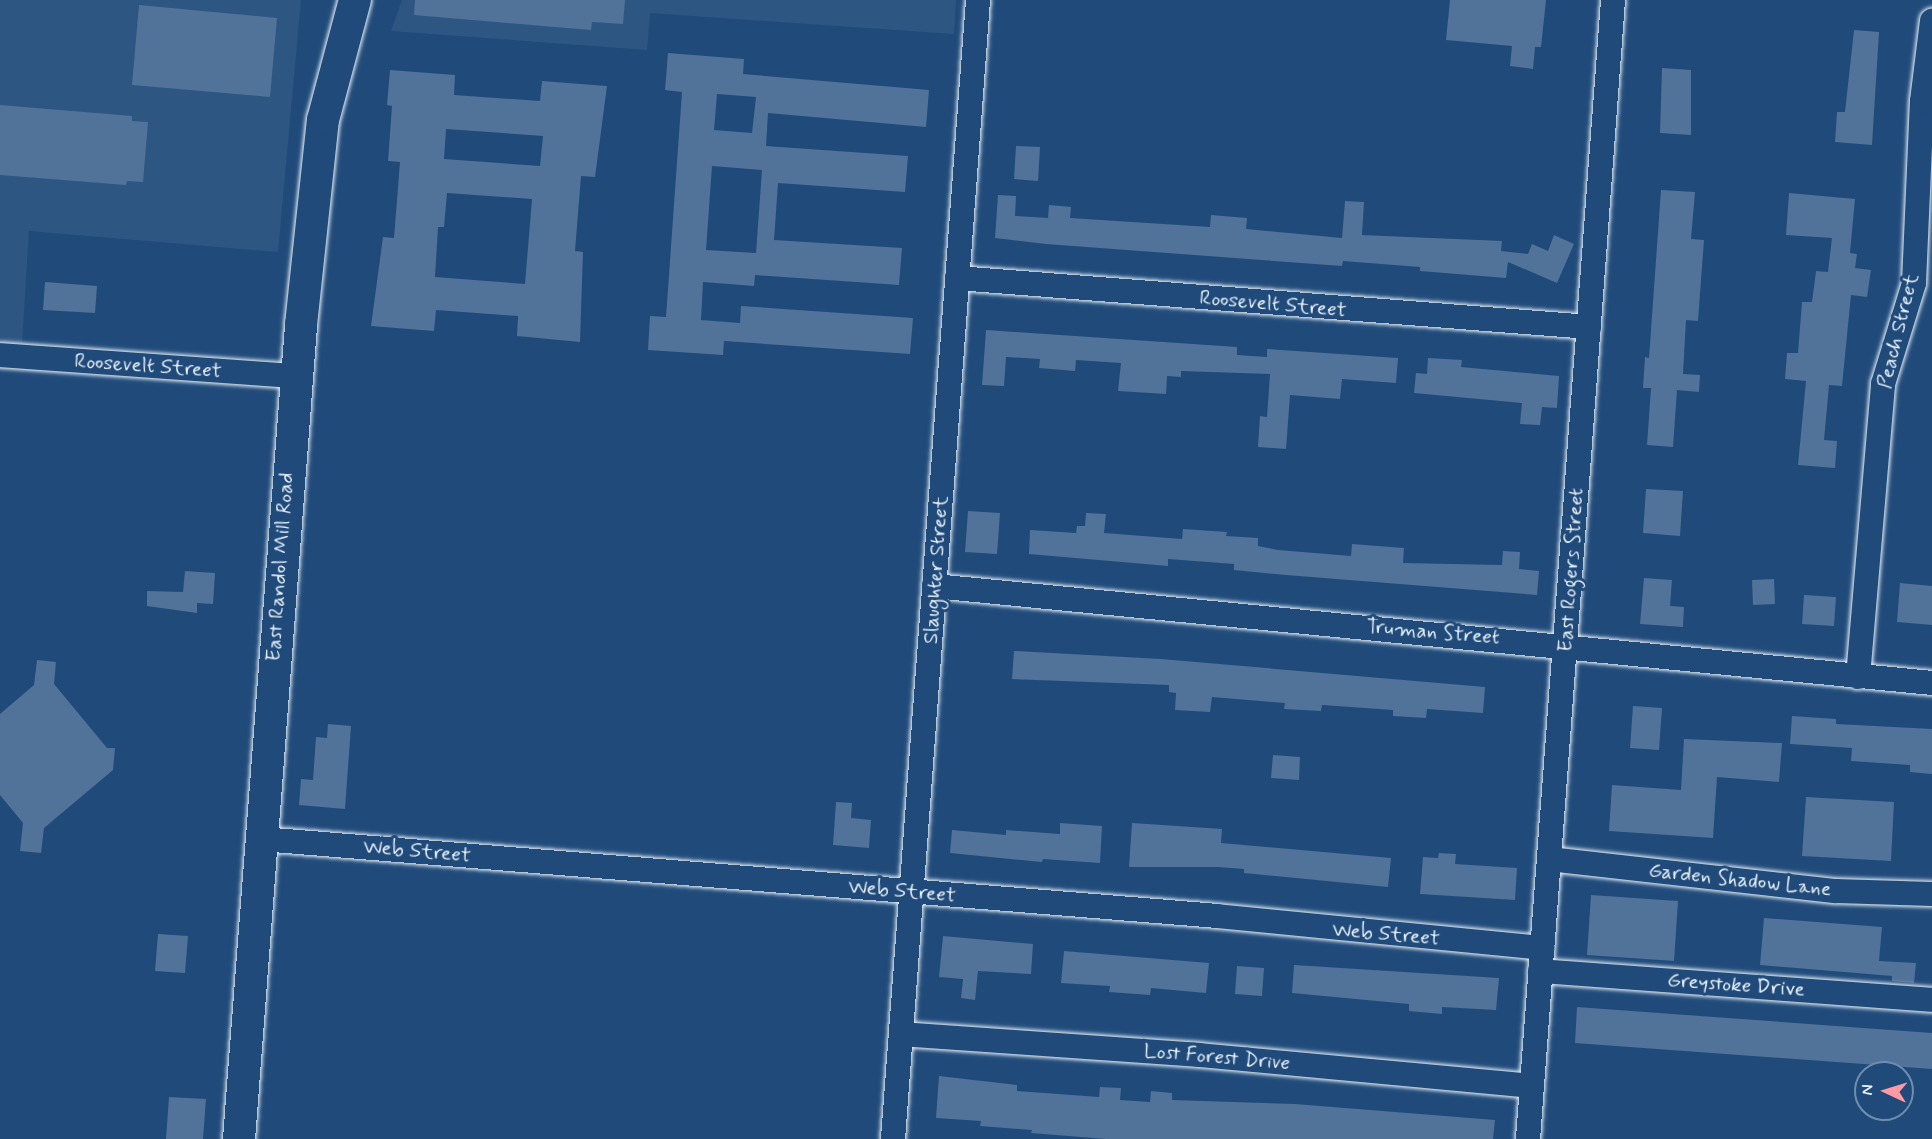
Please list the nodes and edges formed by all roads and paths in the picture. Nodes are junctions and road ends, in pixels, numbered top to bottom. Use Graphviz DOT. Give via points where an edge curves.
graph roads {
  1 [pos="355,0"];
  2 [pos="978,0"];
  3 [pos="1613,0"];
  4 [pos="1932,21"];
  5 [pos="957,278"];
  6 [pos="1589,327"];
  7 [pos="0,355"];
  8 [pos="295,376"];
  9 [pos="934,586"];
  10 [pos="1565,644"];
  11 [pos="1858,677"];
  12 [pos="1932,683"];
  13 [pos="261,839"];
  14 [pos="1549,860"];
  15 [pos="912,892"];
  16 [pos="1932,894"];
  17 [pos="1541,959"];
  18 [pos="1932,1000"];
  19 [pos="901,1034"];
  20 [pos="1532,1086"];
  21 [pos="239,1139"];
  22 [pos="893,1139"];
  23 [pos="1528,1139"];
  1 -- 8 [label="main road, East Randol Mill Road" via="323,120"];
  2 -- 5 [label="street, Slaughter Street"];
  3 -- 6 [label="street, East Rogers Street"];
  4 -- 11 [label="street, Peach Street" via="1922,101 1914,283 1883,384"];
  5 -- 6 [label="street, Roosevelt Street"];
  5 -- 9 [label="street, Slaughter Street"];
  6 -- 10 [label="street, East Rogers Street"];
  7 -- 8 [label="street, Roosevelt Street"];
  8 -- 13 [label="main road, East Randol Mill Road"];
  9 -- 10 [label="street, Truman Street"];
  9 -- 15 [label="street, Slaughter Street"];
  10 -- 11 [label="street, Truman Street"];
  10 -- 14 [label="street, East Rogers Street"];
  11 -- 12 [label="street, Truman Street"];
  13 -- 15 [label="street, Web Street"];
  13 -- 21 [label="main road, East Randol Mill Road"];
  14 -- 16 [label="street, Garden Shadow Lane" via="1836,891"];
  14 -- 17 [label="street, East Rogers Street"];
  15 -- 17 [label="street, Web Street" via="1217,916"];
  15 -- 19 [label="street, Slaughter Street"];
  17 -- 18 [label="street, Greystoke Drive"];
  17 -- 20 [label="street, East Rogers Street"];
  19 -- 20 [label="street, Lost Forest Drive" via="1199,1055"];
  19 -- 22 [label="street, Slaughter Street"];
  20 -- 23 [label="street, East Rogers Street"];
}
